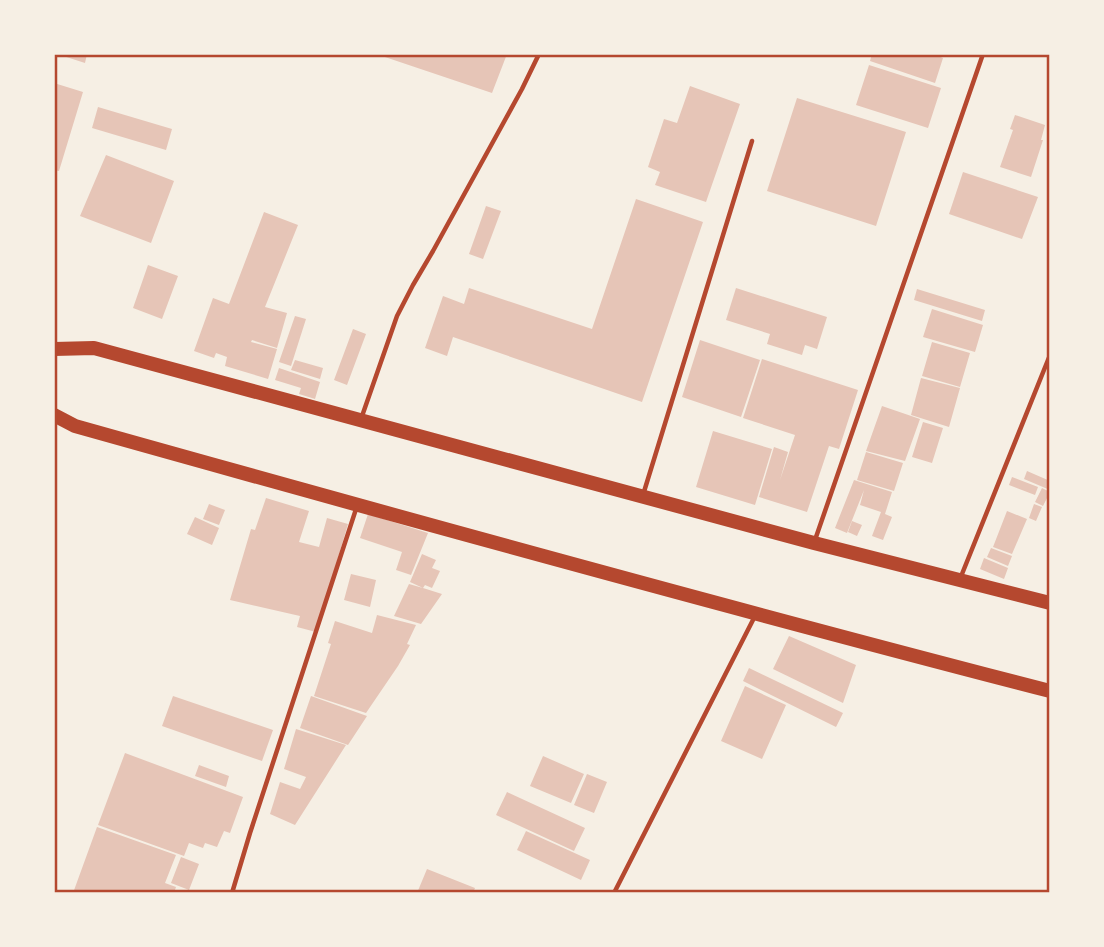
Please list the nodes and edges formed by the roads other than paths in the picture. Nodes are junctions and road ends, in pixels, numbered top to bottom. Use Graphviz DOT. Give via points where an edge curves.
graph roads {
  1 [pos="539,54"];
  2 [pos="983,54"];
  3 [pos="752,141"];
  4 [pos="54,349"];
  5 [pos="1050,355"];
  6 [pos="54,415"];
  7 [pos="361,420"];
  8 [pos="643,496"];
  9 [pos="358,505"];
  10 [pos="814,543"];
  11 [pos="960,580"];
  12 [pos="1050,603"];
  13 [pos="757,612"];
  14 [pos="1050,691"];
  15 [pos="232,893"];
  16 [pos="614,893"];
  1 -- 7 [label="lane" via="412,285"];
  2 -- 10 [label="lane"];
  3 -- 8 [label="lane"];
  4 -- 7 [label="main road" via="94,348"];
  5 -- 11 [label="lane"];
  6 -- 9 [label="main road" via="75,426"];
  7 -- 8 [label="main road"];
  8 -- 10 [label="main road"];
  9 -- 13 [label="main road"];
  9 -- 15 [label="lane"];
  10 -- 11 [label="main road"];
  11 -- 12 [label="main road"];
  13 -- 14 [label="main road"];
  13 -- 16 [label="lane"];
}
